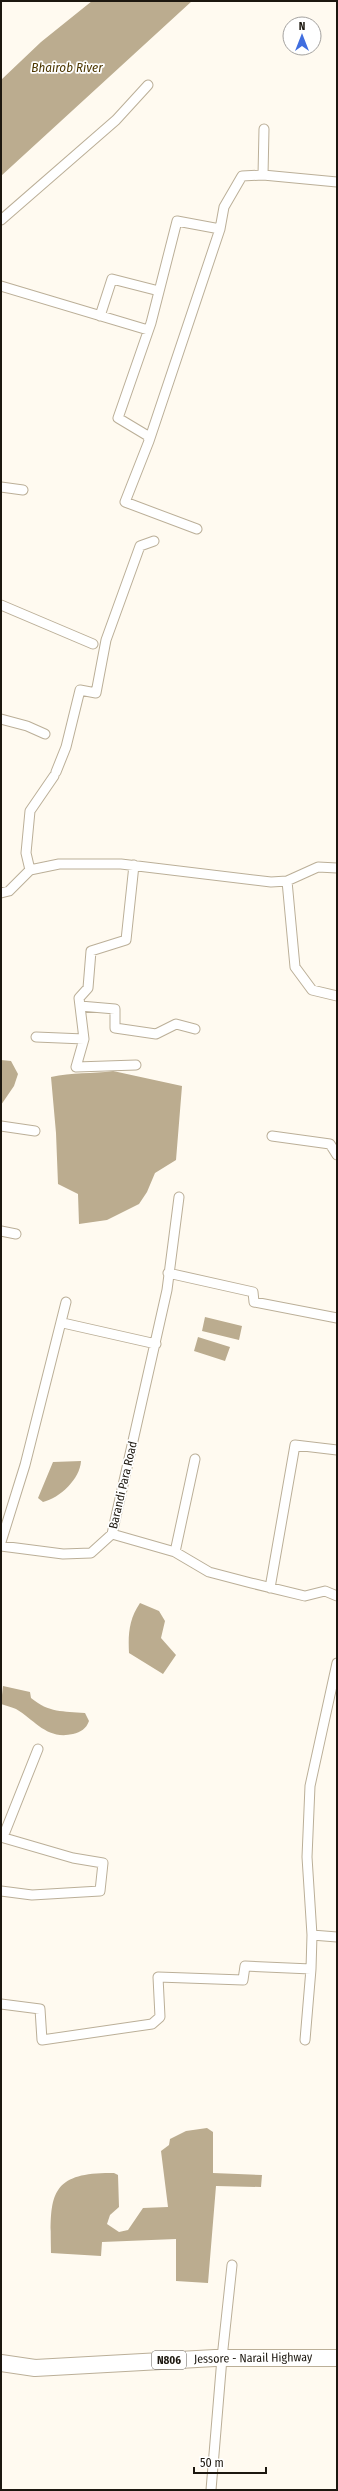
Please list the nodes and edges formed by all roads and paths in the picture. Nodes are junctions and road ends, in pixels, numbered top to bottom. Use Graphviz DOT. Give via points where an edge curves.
graph roads {
  1 [pos="148,85"];
  2 [pos="264,129"];
  3 [pos="263,175"];
  4 [pos="337,182"];
  5 [pos="1,220"];
  6 [pos="220,230"];
  7 [pos="1,286"];
  8 [pos="159,291"];
  9 [pos="100,316"];
  10 [pos="148,330"];
  11 [pos="148,441"];
  12 [pos="1,487"];
  13 [pos="23,490"];
  14 [pos="197,529"];
  15 [pos="154,540"];
  16 [pos="1,605"];
  17 [pos="93,644"];
  18 [pos="1,719"];
  19 [pos="45,734"];
  20 [pos="134,865"];
  21 [pos="337,868"];
  22 [pos="30,870"];
  23 [pos="287,881"];
  24 [pos="1,893"];
  25 [pos="337,996"];
  26 [pos="80,1006"];
  27 [pos="195,1029"];
  28 [pos="36,1037"];
  29 [pos="84,1039"];
  30 [pos="136,1065"];
  31 [pos="1,1126"];
  32 [pos="35,1132"];
  33 [pos="272,1136"];
  34 [pos="337,1155"];
  35 [pos="179,1197"];
  36 [pos="1,1231"];
  37 [pos="16,1234"];
  38 [pos="168,1273"];
  39 [pos="66,1302"];
  40 [pos="337,1318"];
  41 [pos="63,1323"];
  42 [pos="156,1344"];
  43 [pos="337,1450"];
  44 [pos="195,1459"];
  45 [pos="112,1534"];
  46 [pos="1,1542"];
  47 [pos="1,1546"];
  48 [pos="175,1552"];
  49 [pos="270,1588"];
  50 [pos="337,1596"];
  51 [pos="337,1664"];
  52 [pos="38,1749"];
  53 [pos="3,1834"];
  54 [pos="1,1891"];
  55 [pos="312,1935"];
  56 [pos="337,1937"];
  57 [pos="311,1969"];
  58 [pos="1,2004"];
  59 [pos="305,2040"];
  60 [pos="232,2264"];
  61 [pos="222,2358"];
  62 [pos="337,2358"];
  63 [pos="1,2363"];
  64 [pos="211,2490"];
  1 -- 5 [label="street" via="116,120"];
  2 -- 3 [label="street"];
  3 -- 4 [label="street"];
  3 -- 6 [label="street" via="242,176 224,207"];
  6 -- 8 [label="street" via="178,221"];
  6 -- 11 [label="street"];
  7 -- 9 [label="street"];
  8 -- 9 [label="street" via="112,279"];
  8 -- 10 [label="street"];
  9 -- 10 [label="street"];
  10 -- 11 [label="street" via="118,418 147,434"];
  11 -- 14 [label="street" via="125,502"];
  12 -- 13 [label="street"];
  15 -- 22 [label="street" via="140,546 106,640 96,693 80,690 66,747 55,774 30,811 26,853"];
  16 -- 17 [label="street"];
  18 -- 19 [label="street"];
  20 -- 22 [label="street" via="59,864"];
  20 -- 23 [label="street" via="240,879"];
  20 -- 26 [label="street" via="126,940 91,951 88,988 79,998"];
  21 -- 23 [label="street" via="313,868"];
  22 -- 24 [label="street" via="9,891"];
  23 -- 25 [label="street" via="295,967 312,990"];
  26 -- 27 [label="street" via="115,1009 115,1028 156,1034 176,1024"];
  26 -- 29 [label="street"];
  28 -- 29 [label="street"];
  29 -- 30 [label="street" via="76,1067"];
  31 -- 32 [label="street"];
  33 -- 34 [label="street" via="330,1144"];
  35 -- 38 [label="street, Barandi Para Road"];
  36 -- 37 [label="street"];
  38 -- 40 [label="street" via="253,1292 254,1302"];
  38 -- 42 [label="street, Barandi Para Road"];
  39 -- 41 [label="street"];
  41 -- 42 [label="street"];
  41 -- 46 [label="street" via="23,1473"];
  42 -- 45 [label="street, Barandi Para Road"];
  43 -- 49 [label="street" via="295,1445"];
  44 -- 48 [label="street"];
  45 -- 47 [label="street, Barandi Para Road" via="91,1553 63,1554"];
  45 -- 48 [label="street"];
  48 -- 49 [label="street" via="209,1572"];
  49 -- 50 [label="street" via="306,1596 326,1591"];
  51 -- 55 [label="street" via="310,1786 307,1857"];
  52 -- 53 [label="street"];
  53 -- 54 [label="street" via="73,1858 103,1863 100,1891 81,1890 32,1895"];
  55 -- 56 [label="street"];
  55 -- 57 [label="street"];
  57 -- 58 [label="street" via="244,1966 243,1980 158,1977 160,2017 152,2024 42,2040 40,2009"];
  57 -- 59 [label="street"];
  60 -- 61 [label="street"];
  61 -- 62 [label="highway, Jessore - Narail Highway / N806"];
  61 -- 63 [label="highway, Jessore - Narail Highway / N806" via="35,2368"];
  61 -- 64 [label="street"];
}
